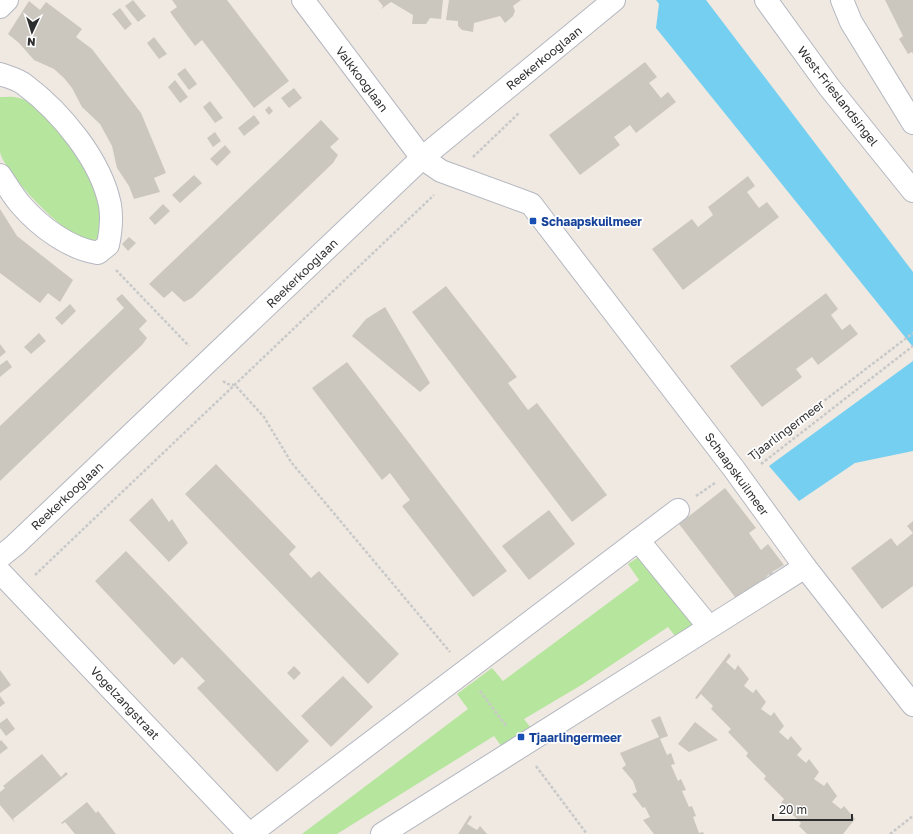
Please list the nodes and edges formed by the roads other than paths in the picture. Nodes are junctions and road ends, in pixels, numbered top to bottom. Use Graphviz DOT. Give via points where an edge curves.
graph roads {
  1 [pos="7,0"];
  2 [pos="303,0"];
  3 [pos="614,0"];
  4 [pos="766,0"];
  5 [pos="842,0"];
  6 [pos="0,7"];
  7 [pos="0,74"];
  8 [pos="913,123"];
  9 [pos="422,158"];
  10 [pos="0,175"];
  11 [pos="913,191"];
  12 [pos="678,510"];
  13 [pos="638,540"];
  14 [pos="0,557"];
  15 [pos="805,567"];
  16 [pos="0,572"];
  17 [pos="708,628"];
  18 [pos="913,705"];
  19 [pos="250,834"];
  20 [pos="382,834"];
  1 -- 6 [label="street"];
  2 -- 9 [label="street, Valkkooglaan"];
  3 -- 9 [label="street, Reekerkooglaan"];
  4 -- 11 [label="street, West-Frieslandsingel" via="829,87"];
  5 -- 8 [label="street" via="850,22"];
  7 -- 10 [label="street" via="24,84 59,114 82,143 100,177 110,205 111,226 108,245 98,253 74,246 45,227 21,206"];
  9 -- 14 [label="street, Reekerkooglaan" via="16,545"];
  9 -- 15 [label="street, Schaapskuilmeer" via="441,171 531,204 738,474"];
  12 -- 13 [label="street"];
  13 -- 17 [label="street"];
  13 -- 19 [label="street"];
  15 -- 17 [label="street"];
  15 -- 18 [label="street, Schaapskuilmeer"];
  16 -- 19 [label="street, Vogelzangstraat"];
  17 -- 20 [label="street"];
}
